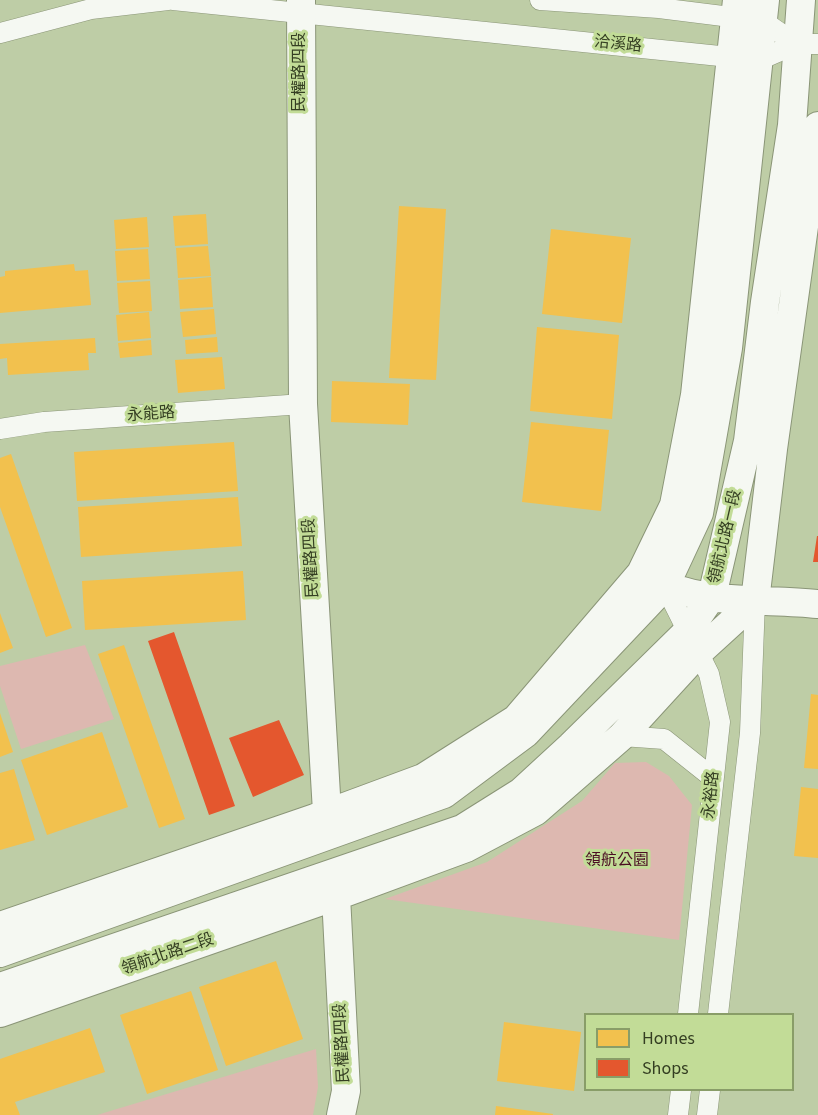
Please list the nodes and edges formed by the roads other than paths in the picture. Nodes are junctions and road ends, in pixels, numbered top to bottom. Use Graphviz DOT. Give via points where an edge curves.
graph roads {
  1 [pos="171,0"];
  2 [pos="540,0"];
  3 [pos="801,0"];
  4 [pos="300,7"];
  5 [pos="736,9"];
  6 [pos="764,10"];
  7 [pos="0,33"];
  8 [pos="807,44"];
  9 [pos="731,57"];
  10 [pos="759,60"];
  11 [pos="818,126"];
  12 [pos="303,404"];
  13 [pos="0,429"];
  14 [pos="653,579"];
  15 [pos="712,596"];
  16 [pos="755,602"];
  17 [pos="818,604"];
  18 [pos="693,642"];
  19 [pos="622,736"];
  20 [pos="713,778"];
  21 [pos="327,825"];
  22 [pos="334,885"];
  23 [pos="0,926"];
  24 [pos="0,953"];
  25 [pos="0,987"];
  26 [pos="0,1013"];
  27 [pos="688,1013"];
  28 [pos="718,1013"];
  29 [pos="681,1091"];
  30 [pos="710,1091"];
  31 [pos="341,1115"];
  32 [pos="678,1115"];
  33 [pos="707,1115"];
  1 -- 4 [label="street, 洽溪路"];
  1 -- 7 [label="street, 洽溪路" via="91,9"];
  2 -- 5 [label="street"];
  3 -- 8 [label="street, 領航北路一段"];
  4 -- 9 [label="street, 洽溪路"];
  4 -- 12 [label="street, 民權路四段"];
  5 -- 6 [label="street"];
  5 -- 9 [label="street, 領航北路一段"];
  6 -- 8 [label="street"];
  6 -- 10 [label="street, 領航北路一段"];
  8 -- 10 [label="street, 洽溪路"];
  8 -- 15 [label="street, 領航北路一段" via="765,302 748,441"];
  9 -- 10 [label="street, 洽溪路"];
  9 -- 14 [label="street, 領航北路一段" via="695,395 674,505"];
  10 -- 14 [label="street, 領航北路一段" via="728,348 699,513"];
  11 -- 16 [label="street, 領航北路一段"];
  12 -- 13 [label="street, 永能路" via="44,422"];
  12 -- 21 [label="street, 民權路四段"];
  14 -- 15 [label="street"];
  14 -- 18 [label="street, 永裕路"];
  14 -- 21 [label="street, 領航北路一段" via="526,733 444,794"];
  15 -- 16 [label="street"];
  15 -- 18 [label="street, 領航北路一段"];
  16 -- 17 [label="street"];
  16 -- 18 [label="street, 領航北路一段"];
  16 -- 28 [label="street, 永裕路" via="750,733"];
  18 -- 19 [label="street, 領航北路一段"];
  18 -- 20 [label="street, 永裕路" via="709,674 720,722"];
  18 -- 22 [label="street, 領航北路一段" via="521,792 462,828"];
  19 -- 20 [label="street" via="664,739"];
  19 -- 22 [label="street, 領航北路一段" via="536,811 466,848"];
  20 -- 27 [label="street, 永裕路"];
  21 -- 22 [label="street, 民權路四段"];
  21 -- 23 [label="street"];
  21 -- 24 [label="street"];
  22 -- 25 [label="street, 領航北路二段"];
  22 -- 26 [label="street, 領航北路二段"];
  22 -- 31 [label="street, 民權路四段" via="346,1090"];
  29 -- 32 [label="street"];
  30 -- 33 [label="street"];
}
